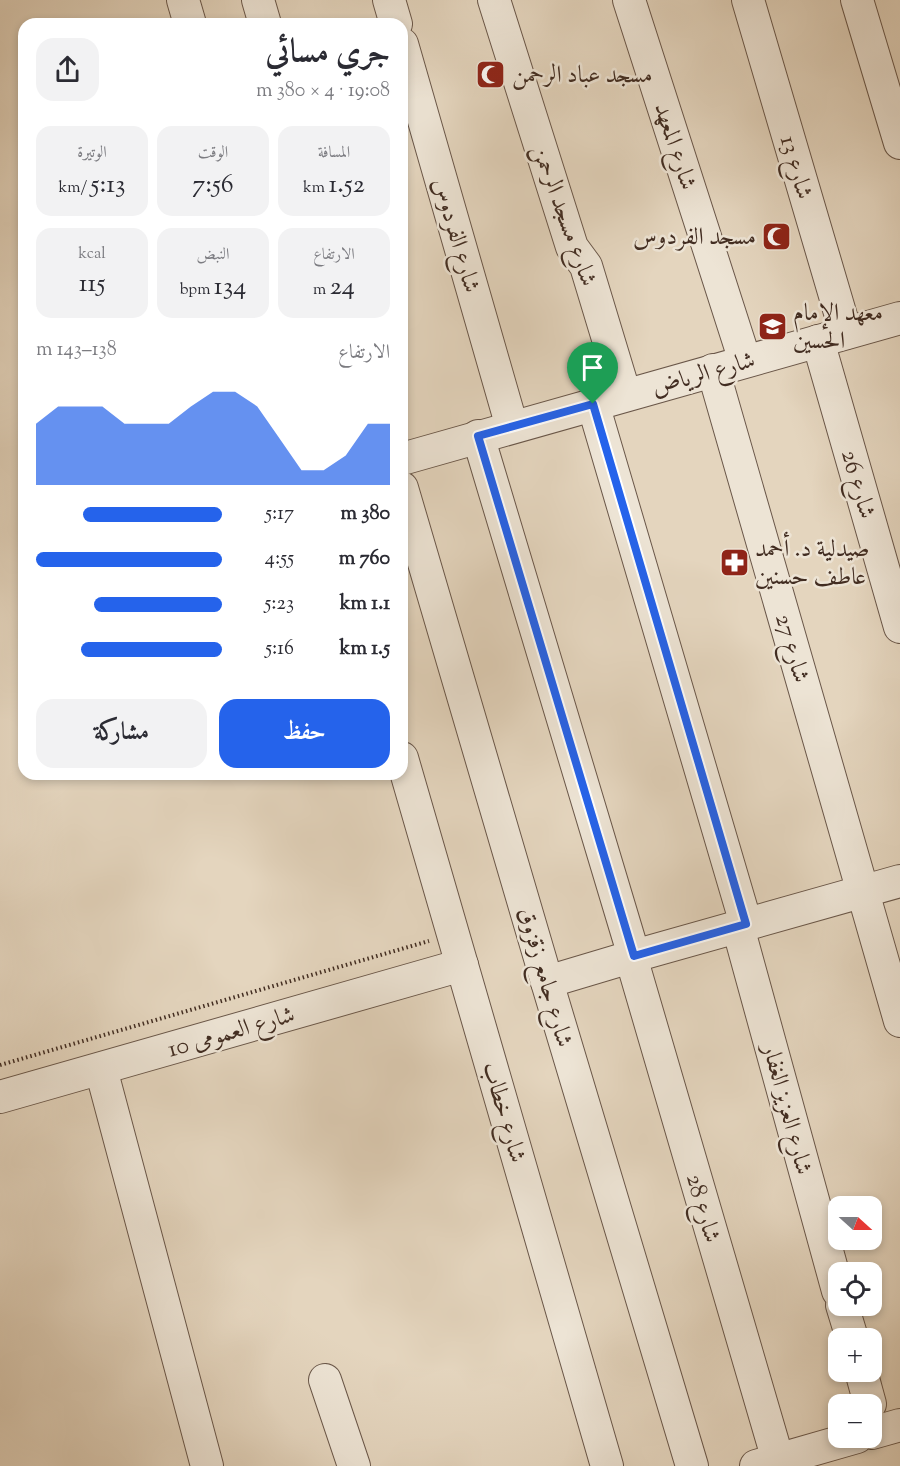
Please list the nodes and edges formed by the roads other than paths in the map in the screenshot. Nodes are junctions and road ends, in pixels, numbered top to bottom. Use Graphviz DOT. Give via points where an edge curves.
graph roads {
  1 [pos="183,0"];
  2 [pos="258,0"];
  3 [pos="389,0"];
  4 [pos="494,0"];
  5 [pos="628,0"];
  6 [pos="748,0"];
  7 [pos="857,0"];
  8 [pos="188,18"];
  9 [pos="263,18"];
  10 [pos="394,18"];
  11 [pos="408,65"];
  12 [pos="900,143"];
  13 [pos="900,318"];
  14 [pos="832,337"];
  15 [pos="745,361"];
  16 [pos="713,370"];
  17 [pos="625,395"];
  18 [pos="593,404"];
  19 [pos="512,427"];
  20 [pos="478,436"];
  21 [pos="408,457"];
  22 [pos="408,508"];
  23 [pos="900,627"];
  24 [pos="408,779"];
  25 [pos="900,881"];
  26 [pos="863,892"];
  27 [pos="742,926"];
  28 [pos="632,957"];
  29 [pos="462,965"];
  30 [pos="547,982"];
  31 [pos="900,1021"];
  32 [pos="100,1068"];
  33 [pos="0,1097"];
  34 [pos="830,1262"];
  35 [pos="325,1380"];
  36 [pos="829,1456"];
  37 [pos="767,1463"];
  38 [pos="601,1464"];
  39 [pos="207,1466"];
  40 [pos="354,1466"];
  41 [pos="692,1466"];
  1 -- 8 [label="street"];
  2 -- 9 [label="street"];
  3 -- 10 [label="street"];
  4 -- 17 [label="street, شارع مسجد الرحمن" via="572,248 586,266"];
  5 -- 15 [label="street, شارع المعهد"];
  6 -- 14 [label="street, شارع 13"];
  7 -- 12 [label="street"];
  11 -- 19 [label="street, شارع الفردوس"];
  13 -- 14 [label="street, شارع الرياض"];
  14 -- 15 [label="street, شارع الرياض"];
  14 -- 23 [label="street, شارع 26"];
  15 -- 16 [label="street, شارع الرياض"];
  16 -- 17 [label="street, شارع الرياض"];
  16 -- 26 [label="street, شارع 27"];
  17 -- 18 [label="street, شارع الرياض"];
  18 -- 19 [label="street, شارع الرياض"];
  18 -- 27 [label="street"];
  19 -- 20 [label="street, شارع الرياض"];
  20 -- 21 [label="street, شارع الرياض"];
  20 -- 28 [label="street, شارع 28"];
  22 -- 30 [label="street, شارع جامع زقزوق"];
  24 -- 29 [label="street, شارع خطاب"];
  25 -- 26 [label="street"];
  26 -- 27 [label="street"];
  26 -- 31 [label="street, شارع 27"];
  27 -- 28 [label="street"];
  27 -- 34 [label="street, شارع العزيز الغفار"];
  28 -- 30 [label="street"];
  28 -- 37 [label="street, شارع 28"];
  29 -- 32 [label="street, شارع العمومى 10"];
  29 -- 38 [label="street, شارع خطاب"];
  30 -- 41 [label="street, شارع جامع زقزوق"];
  32 -- 33 [label="street, شارع العمومى 10"];
  32 -- 39 [label="street"];
  35 -- 40 [label="street"];
  36 -- 37 [label="street"];
}
